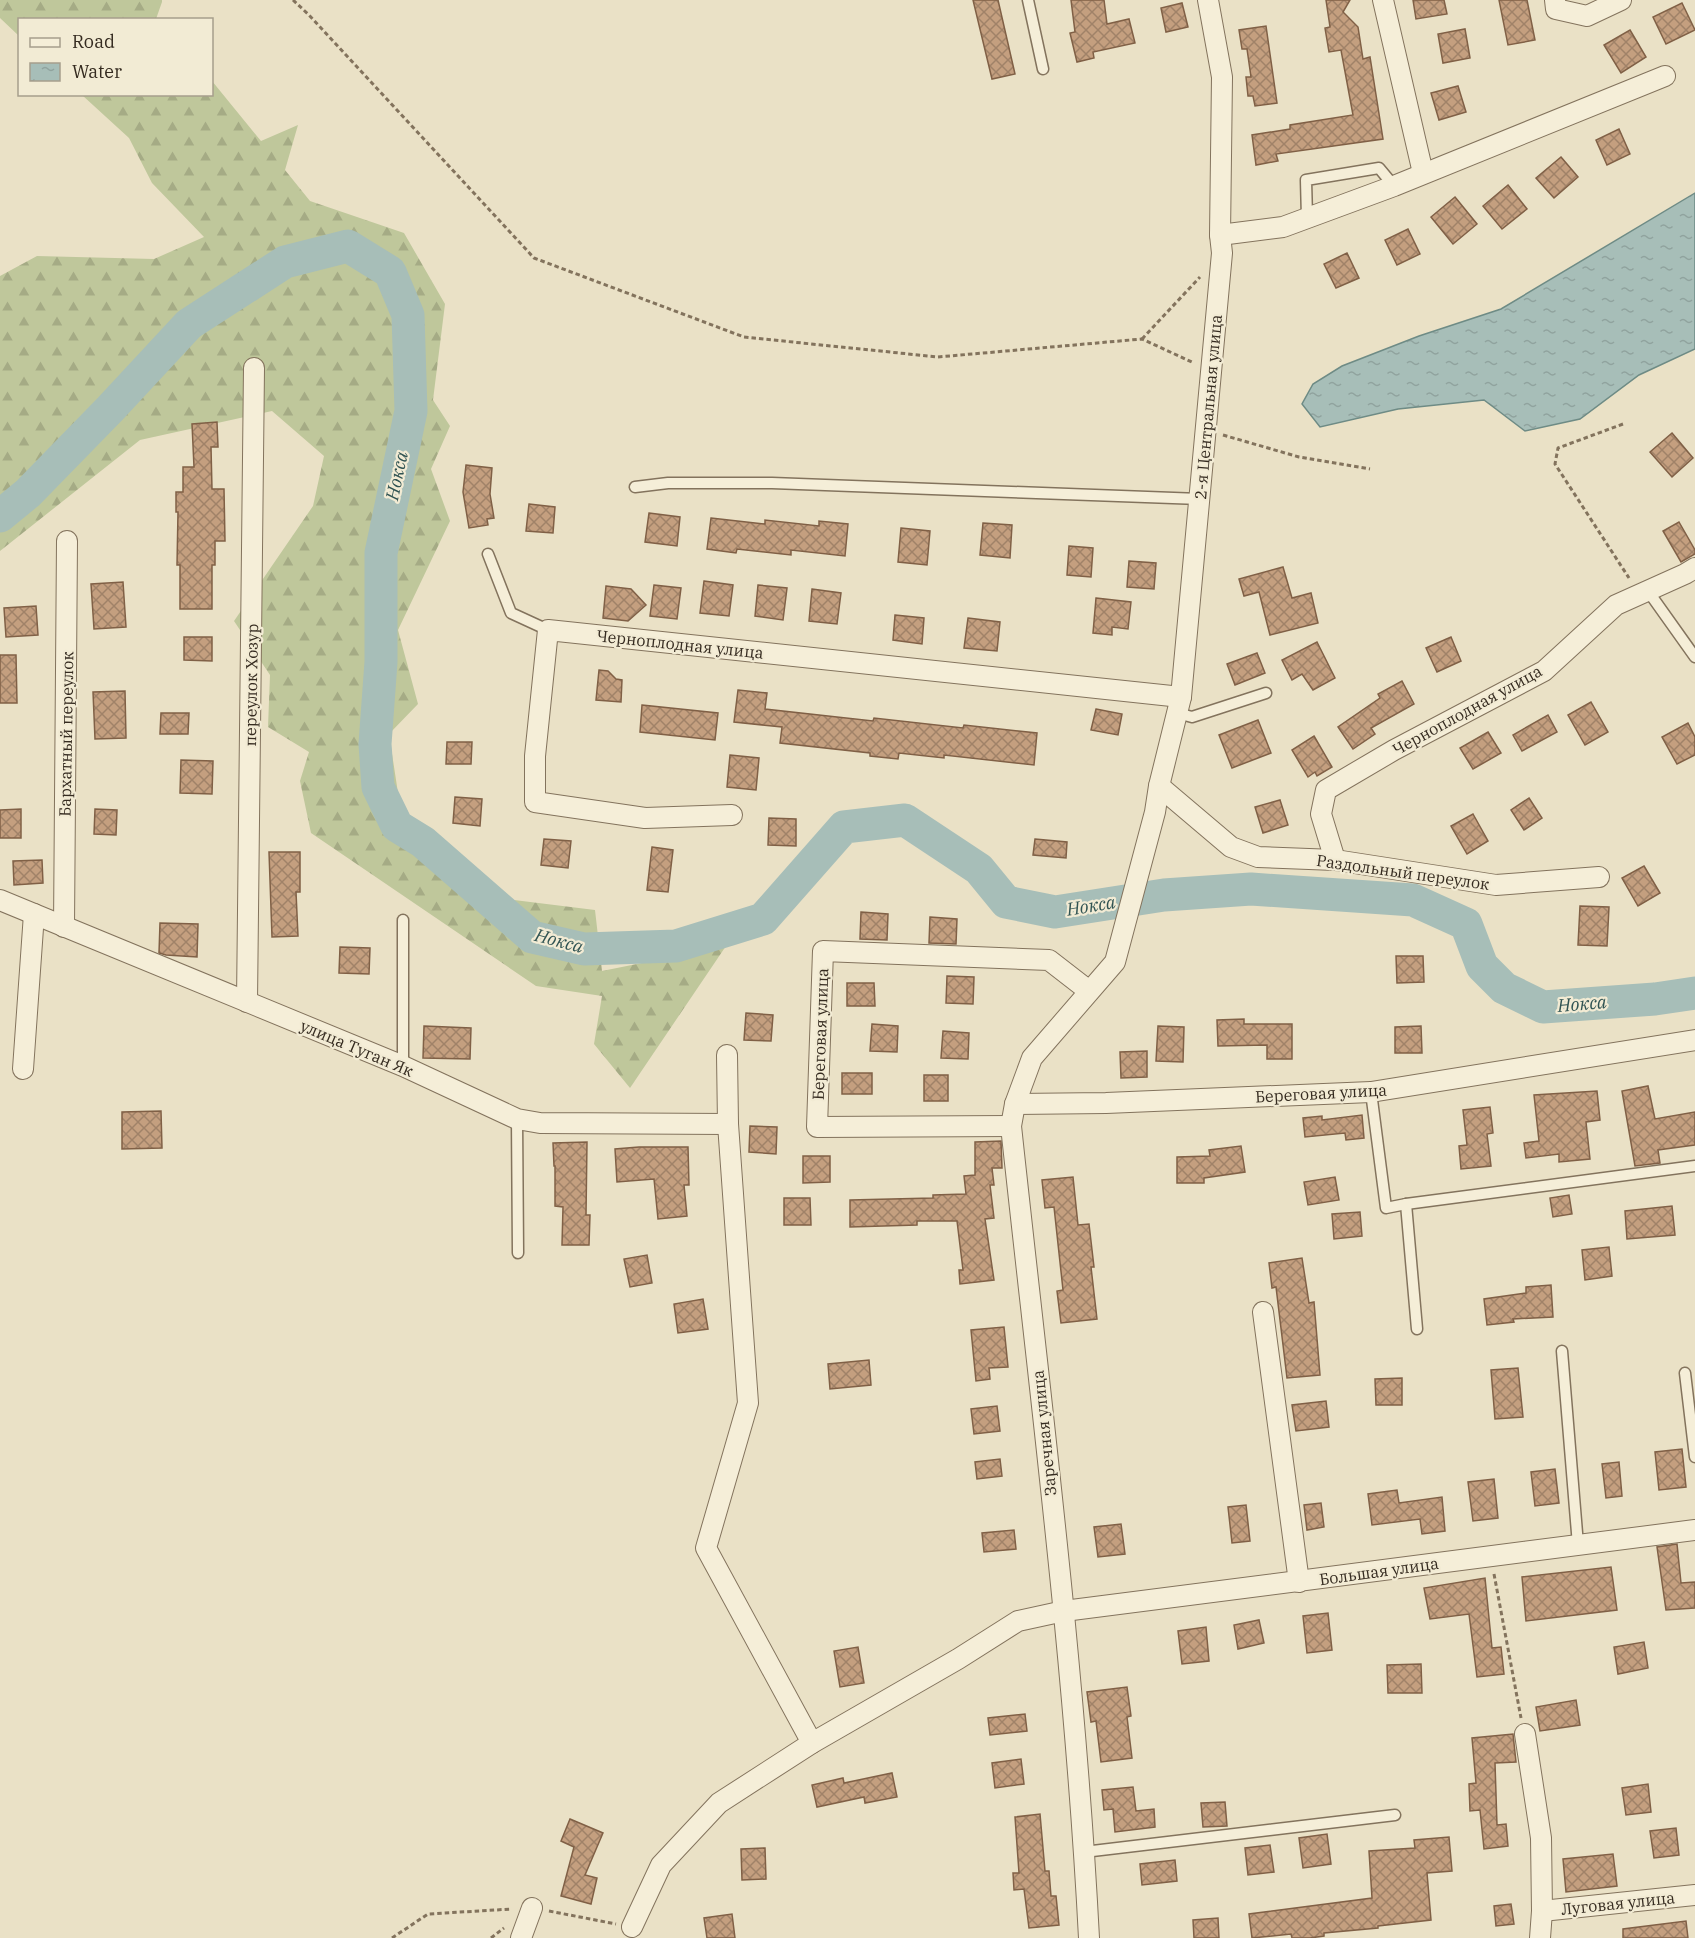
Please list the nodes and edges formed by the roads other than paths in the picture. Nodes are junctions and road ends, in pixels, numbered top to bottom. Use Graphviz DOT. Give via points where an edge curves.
graph roads {
  1 [pos="1028,0"];
  2 [pos="1208,0"];
  3 [pos="1383,0"];
  4 [pos="1554,0"];
  5 [pos="1622,0"];
  6 [pos="1043,69"];
  7 [pos="1665,76"];
  8 [pos="1423,173"];
  9 [pos="1394,186"];
  10 [pos="1307,218"];
  11 [pos="1221,244"];
  12 [pos="254,368"];
  13 [pos="635,487"];
  14 [pos="1200,499"];
  15 [pos="68,541"];
  16 [pos="488,554"];
  17 [pos="1695,567"];
  18 [pos="1644,593"];
  19 [pos="548,630"];
  20 [pos="1695,657"];
  21 [pos="1266,693"];
  22 [pos="1179,705"];
  23 [pos="1159,786"];
  24 [pos="732,815"];
  25 [pos="1335,860"];
  26 [pos="1599,877"];
  27 [pos="0,900"];
  28 [pos="34,914"];
  29 [pos="403,920"];
  30 [pos="64,927"];
  31 [pos="1115,962"];
  32 [pos="1089,991"];
  33 [pos="247,1002"];
  34 [pos="1695,1040"];
  35 [pos="727,1055"];
  36 [pos="403,1066"];
  37 [pos="23,1069"];
  38 [pos="1371,1092"];
  39 [pos="1015,1104"];
  40 [pos="517,1119"];
  41 [pos="728,1124"];
  42 [pos="1011,1126"];
  43 [pos="1695,1167"];
  44 [pos="1406,1204"];
  45 [pos="518,1253"];
  46 [pos="1263,1312"];
  47 [pos="1417,1329"];
  48 [pos="1562,1350"];
  49 [pos="1685,1373"];
  50 [pos="1695,1457"];
  51 [pos="1695,1530"];
  52 [pos="1578,1545"];
  53 [pos="1299,1582"];
  54 [pos="1064,1611"];
  55 [pos="1525,1734"];
  56 [pos="812,1743"];
  57 [pos="1395,1815"];
  58 [pos="1084,1852"];
  59 [pos="1695,1895"];
  60 [pos="532,1908"];
  61 [pos="1542,1911"];
  62 [pos="514,1932"];
  63 [pos="631,1933"];
  64 [pos="1089,1938"];
  65 [pos="1540,1938"];
  1 -- 6 [label="lane"];
  2 -- 11 [label="street, 2-я Центральная улица" via="1222,77"];
  3 -- 8 [label="street"];
  4 -- 5 [label="street" via="1556,9 1587,16"];
  7 -- 8 [label="street"];
  8 -- 9 [label="street"];
  9 -- 10 [label="street"];
  9 -- 10 [label="lane" via="1379,168 1306,180"];
  10 -- 11 [label="street"];
  11 -- 14 [label="street, 2-я Центральная улица"];
  12 -- 33 [label="street, переулок Хозур"];
  13 -- 14 [label="lane" via="668,483 772,483"];
  14 -- 22 [label="street, 2-я Центральная улица"];
  15 -- 30 [label="street, Бархатный переулок"];
  16 -- 19 [label="lane" via="512,613"];
  17 -- 18 [label="street, Черноплодная улица"];
  18 -- 20 [label="lane"];
  18 -- 25 [label="street, Черноплодная улица" via="1616,605 1544,671 1326,790 1321,814"];
  19 -- 22 [label="street, Черноплодная улица"];
  19 -- 24 [label="street" via="535,756 535,802 645,818"];
  21 -- 22 [label="lane" via="1192,717"];
  22 -- 23 [label="street, 2-я Центральная улица"];
  23 -- 25 [label="street, Раздольный переулок" via="1231,847 1257,857"];
  23 -- 31 [label="street, 2-я Центральная улица"];
  25 -- 26 [label="street, Раздольный переулок" via="1496,885"];
  27 -- 28 [label="street, улица Туган Як"];
  28 -- 30 [label="street, улица Туган Як"];
  28 -- 37 [label="street"];
  29 -- 36 [label="lane"];
  30 -- 33 [label="street, улица Туган Як"];
  31 -- 32 [label="street, Заречная улица"];
  32 -- 39 [label="street, Заречная улица" via="1032,1058"];
  32 -- 42 [label="street, Береговая улица" via="1049,960 823,951 817,1127"];
  33 -- 36 [label="street, улица Туган Як"];
  34 -- 38 [label="street, Береговая улица"];
  35 -- 41 [label="street"];
  36 -- 40 [label="street, улица Туган Як"];
  38 -- 39 [label="street, Береговая улица"];
  38 -- 44 [label="lane" via="1386,1208"];
  39 -- 42 [label="street, Заречная улица"];
  40 -- 41 [label="street, улица Туган Як" via="540,1124"];
  40 -- 45 [label="lane"];
  41 -- 56 [label="street" via="748,1403 706,1548"];
  42 -- 54 [label="street, Заречная улица"];
  43 -- 44 [label="lane"];
  44 -- 47 [label="lane"];
  46 -- 53 [label="street"];
  48 -- 52 [label="lane"];
  49 -- 50 [label="lane"];
  51 -- 52 [label="street, Большая улица"];
  52 -- 53 [label="street, Большая улица"];
  53 -- 54 [label="street, Большая улица"];
  54 -- 56 [label="street, Большая улица" via="1018,1621"];
  54 -- 58 [label="street, Заречная улица"];
  55 -- 61 [label="street" via="1541,1838"];
  56 -- 63 [label="street, Большая улица" via="719,1803 661,1865"];
  57 -- 58 [label="lane"];
  58 -- 64 [label="street, Заречная улица"];
  59 -- 61 [label="street, Луговая улица"];
  60 -- 62 [label="street"];
  61 -- 65 [label="street"];
}
